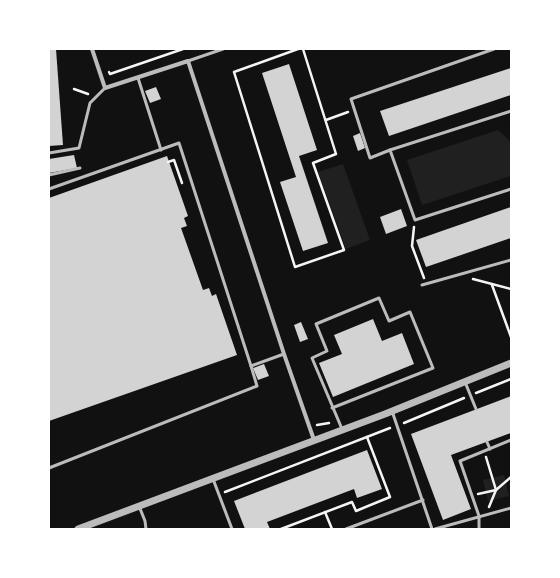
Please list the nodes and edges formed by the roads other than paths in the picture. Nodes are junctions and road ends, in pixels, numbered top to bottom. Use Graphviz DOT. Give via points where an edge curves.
graph roads {
  1 [pos="92,49"];
  2 [pos="223,49"];
  3 [pos="494,49"];
  4 [pos="213,50"];
  5 [pos="188,60"];
  6 [pos="138,78"];
  7 [pos="105,88"];
  8 [pos="511,111"];
  9 [pos="161,150"];
  10 [pos="390,150"];
  11 [pos="49,153"];
  12 [pos="80,168"];
  13 [pos="49,175"];
  14 [pos="49,189"];
  15 [pos="511,189"];
  16 [pos="511,260"];
  17 [pos="422,285"];
  18 [pos="284,354"];
  19 [pos="511,363"];
  20 [pos="251,366"];
  21 [pos="466,382"];
  22 [pos="332,408"];
  23 [pos="476,409"];
  24 [pos="392,411"];
  25 [pos="342,430"];
  26 [pos="314,440"];
  27 [pos="511,440"];
  28 [pos="487,442"];
  29 [pos="490,448"];
  30 [pos="49,468"];
  31 [pos="212,478"];
  32 [pos="423,500"];
  33 [pos="139,506"];
  34 [pos="511,508"];
  35 [pos="479,516"];
  36 [pos="78,529"];
  37 [pos="146,529"];
  38 [pos="232,529"];
  39 [pos="346,529"];
  40 [pos="433,529"];
  41 [pos="480,529"];
  1 -- 7 [label="street"];
  2 -- 4 [label="lane"];
  3 -- 10 [label="lane" via="351,99 370,158"];
  4 -- 5 [label="lane"];
  5 -- 6 [label="street"];
  5 -- 18 [label="street"];
  6 -- 7 [label="street"];
  6 -- 9 [label="lane"];
  7 -- 11 [label="lane" via="90,103 79,148"];
  8 -- 10 [label="lane"];
  9 -- 14 [label="lane"];
  9 -- 20 [label="lane" via="179,143"];
  10 -- 15 [label="lane" via="415,220"];
  12 -- 13 [label="lane"];
  16 -- 17 [label="lane"];
  18 -- 20 [label="lane"];
  18 -- 26 [label="street"];
  19 -- 21 [label="street"];
  20 -- 30 [label="lane" via="257,386"];
  21 -- 23 [label="lane"];
  21 -- 24 [label="street"];
  22 -- 22 [label="lane" via="433,368 410,312 389,321 379,298 316,324 327,351 312,358"];
  22 -- 25 [label="lane"];
  24 -- 25 [label="street"];
  24 -- 32 [label="lane"];
  25 -- 26 [label="street"];
  26 -- 31 [label="street"];
  27 -- 29 [label="lane"];
  28 -- 29 [label="lane"];
  29 -- 35 [label="lane" via="460,461"];
  31 -- 33 [label="street"];
  31 -- 38 [label="lane"];
  32 -- 39 [label="lane"];
  32 -- 40 [label="lane"];
  33 -- 36 [label="street"];
  33 -- 37 [label="lane"];
  34 -- 35 [label="lane"];
  35 -- 40 [label="lane"];
  35 -- 41 [label="lane"];
}
